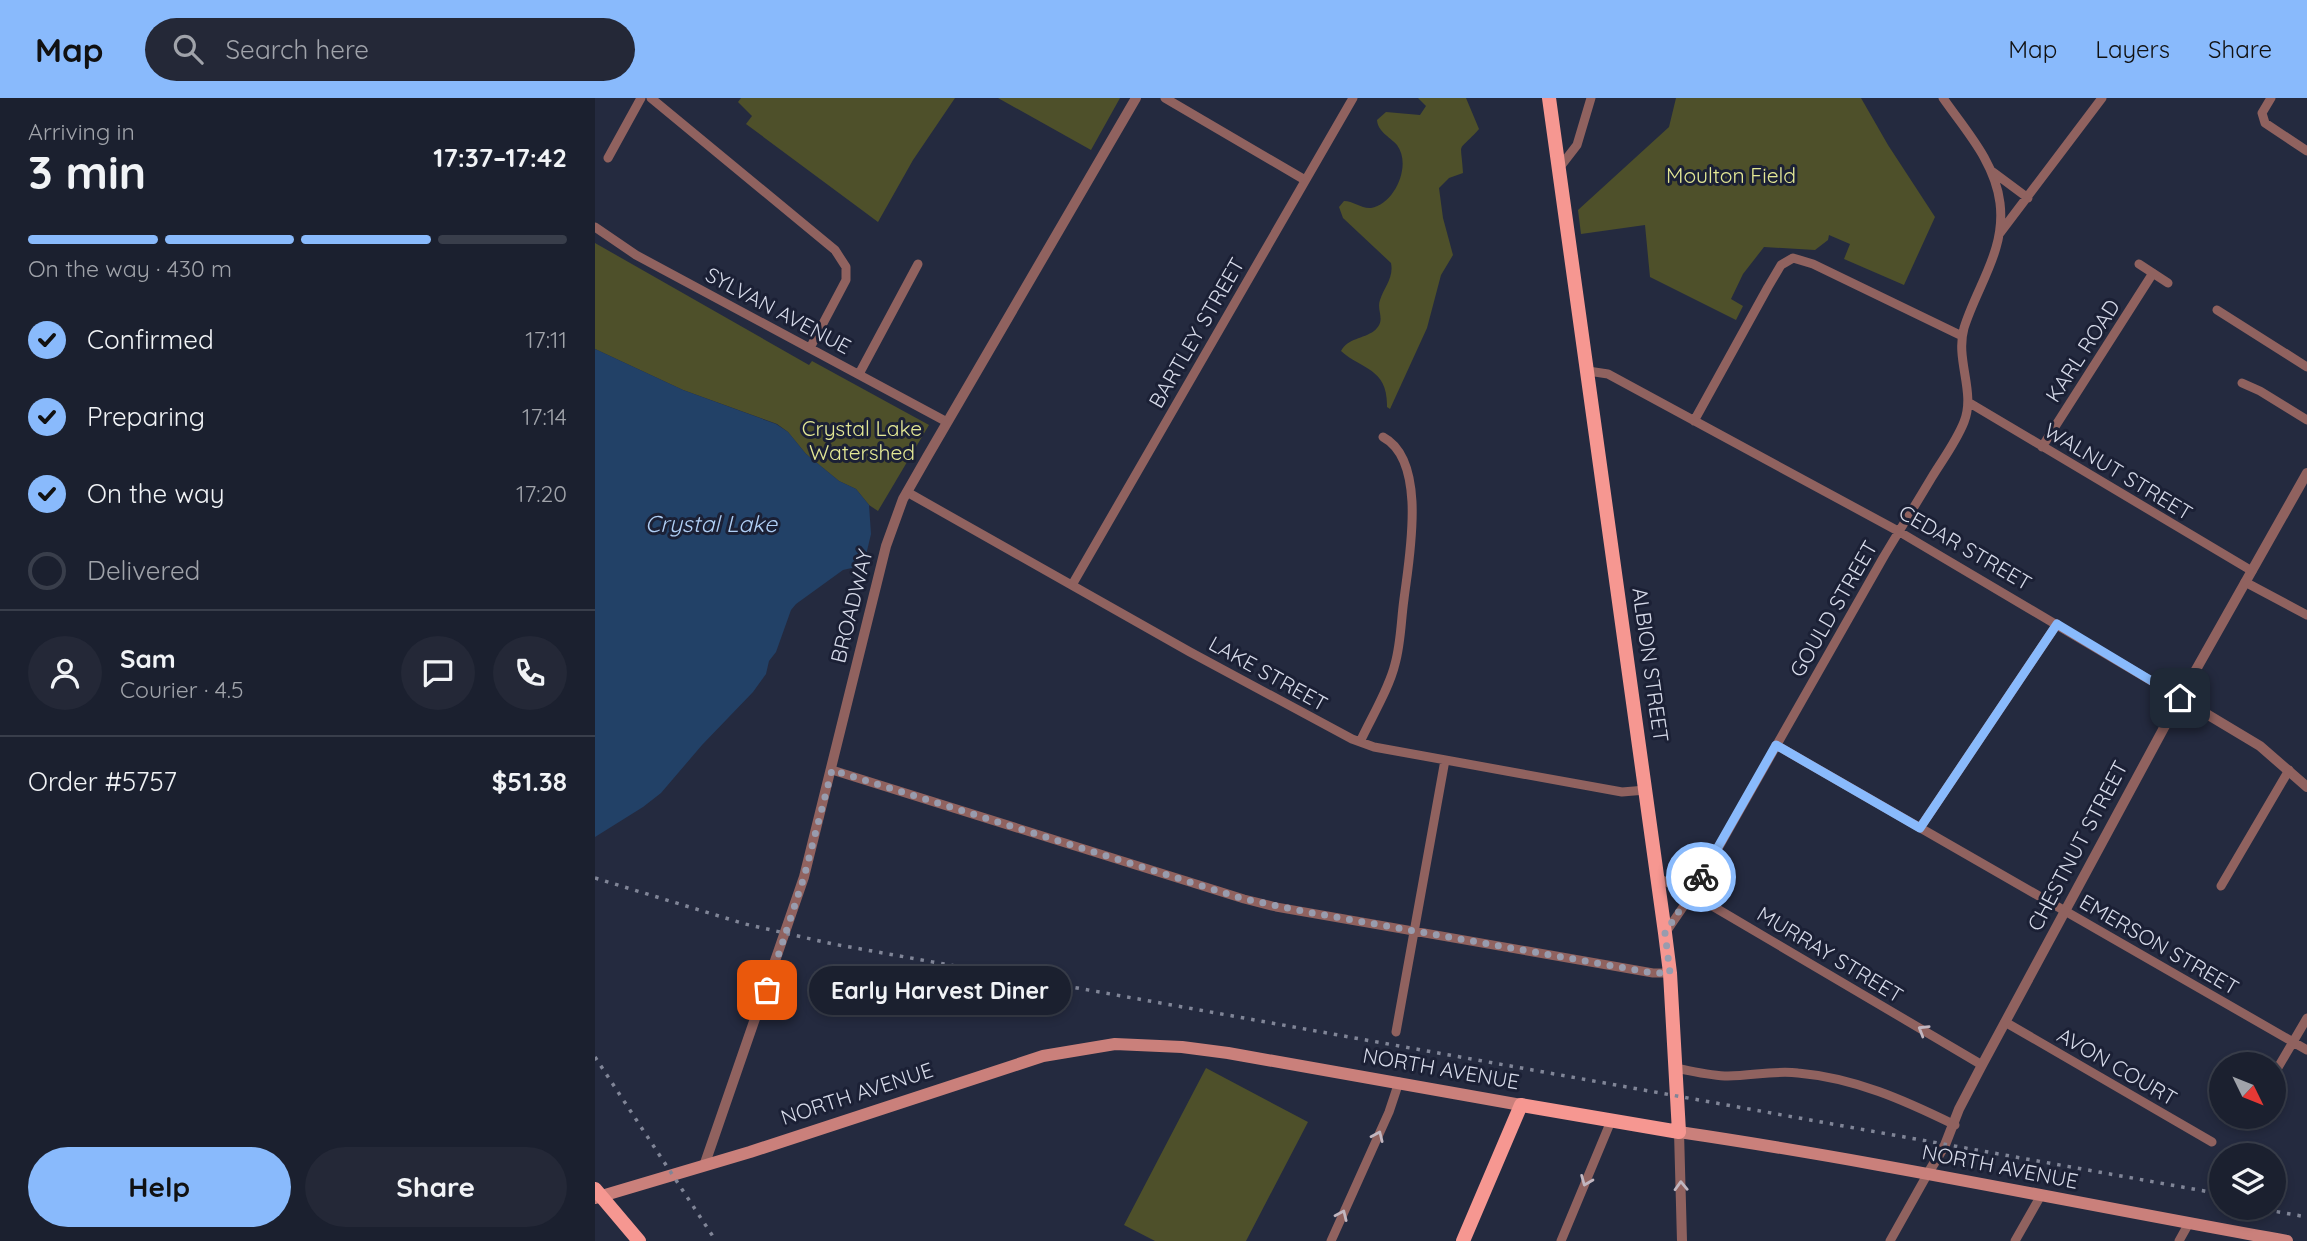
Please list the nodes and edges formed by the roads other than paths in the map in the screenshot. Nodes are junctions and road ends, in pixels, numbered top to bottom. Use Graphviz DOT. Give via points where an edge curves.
graph roads {
  1 [pos="641,98"];
  2 [pos="651,98"];
  3 [pos="1136,98"];
  4 [pos="1165,98"];
  5 [pos="1353,98"];
  6 [pos="1549,98"];
  7 [pos="1591,98"];
  8 [pos="1943,98"];
  9 [pos="2102,98"];
  10 [pos="2271,98"];
  11 [pos="2307,151"];
  12 [pos="608,158"];
  13 [pos="1560,167"];
  14 [pos="1992,171"];
  15 [pos="1305,180"];
  16 [pos="2028,198"];
  17 [pos="595,227"];
  18 [pos="2000,233"];
  19 [pos="918,264"];
  20 [pos="2139,264"];
  21 [pos="2153,274"];
  22 [pos="2168,283"];
  23 [pos="2217,310"];
  24 [pos="1962,336"];
  25 [pos="810,348"];
  26 [pos="2307,367"];
  27 [pos="1588,371"];
  28 [pos="859,374"];
  29 [pos="2242,383"];
  30 [pos="1968,402"];
  31 [pos="2307,420"];
  32 [pos="1694,421"];
  33 [pos="947,422"];
  34 [pos="1383,437"];
  35 [pos="2042,447"];
  36 [pos="2307,473"];
  37 [pos="907,492"];
  38 [pos="1898,531"];
  39 [pos="2252,571"];
  40 [pos="2245,582"];
  41 [pos="1072,585"];
  42 [pos="2307,615"];
  43 [pos="2057,624"];
  44 [pos="2180,698"];
  45 [pos="1360,742"];
  46 [pos="1776,745"];
  47 [pos="1445,760"];
  48 [pos="832,770"];
  49 [pos="2289,770"];
  50 [pos="2307,787"];
  51 [pos="1646,790"];
  52 [pos="1920,828"];
  53 [pos="1658,878"];
  54 [pos="2221,886"];
  55 [pos="1692,894"];
  56 [pos="2065,911"];
  57 [pos="1413,929"];
  58 [pos="1665,933"];
  59 [pos="1670,973"];
  60 [pos="2307,1018"];
  61 [pos="2005,1022"];
  62 [pos="1396,1032"];
  63 [pos="2293,1042"];
  64 [pos="2307,1050"];
  65 [pos="2286,1054"];
  66 [pos="1982,1065"];
  67 [pos="1675,1068"];
  68 [pos="1399,1082"];
  69 [pos="1521,1105"];
  70 [pos="1611,1121"];
  71 [pos="1955,1125"];
  72 [pos="1679,1132"];
  73 [pos="2212,1142"];
  74 [pos="705,1166"];
  75 [pos="1927,1175"];
  76 [pos="597,1194"];
  77 [pos="2040,1197"];
  78 [pos="2189,1223"];
  79 [pos="639,1241"];
  80 [pos="1331,1241"];
  81 [pos="1463,1241"];
  82 [pos="1561,1241"];
  83 [pos="1682,1241"];
  84 [pos="1890,1241"];
  85 [pos="2015,1241"];
  86 [pos="2179,1241"];
  87 [pos="2287,1241"];
  1 -- 12 [label="street"];
  2 -- 25 [label="street" via="843,260 846,280"];
  3 -- 33 [label="street, BROADWAY"];
  4 -- 15 [label="street"];
  5 -- 15 [label="street, BARTLEY STREET"];
  6 -- 13 [label="main road, ALBION STREET"];
  7 -- 13 [label="street" via="1577,143"];
  8 -- 14 [label="street, GOULD STREET"];
  9 -- 16 [label="street"];
  10 -- 11 [label="street" via="2262,113 2265,123"];
  13 -- 27 [label="main road, ALBION STREET"];
  14 -- 16 [label="street"];
  14 -- 18 [label="street, GOULD STREET" via="2000,203"];
  15 -- 41 [label="street, BARTLEY STREET"];
  16 -- 18 [label="street"];
  17 -- 25 [label="street, SYLVAN AVENUE" via="636,255"];
  18 -- 24 [label="street, GOULD STREET"];
  19 -- 28 [label="street"];
  20 -- 21 [label="street"];
  21 -- 22 [label="street"];
  21 -- 35 [label="street, KARL ROAD"];
  23 -- 26 [label="street"];
  24 -- 30 [label="street, GOULD STREET"];
  24 -- 32 [label="street" via="1793,258 1781,265 1767,287"];
  25 -- 28 [label="street, SYLVAN AVENUE"];
  27 -- 32 [label="street, CEDAR STREET" via="1605,373"];
  27 -- 51 [label="main road, ALBION STREET"];
  28 -- 33 [label="street, SYLVAN AVENUE"];
  29 -- 31 [label="street"];
  30 -- 35 [label="street, WALNUT STREET"];
  30 -- 38 [label="street, GOULD STREET" via="1958,435"];
  32 -- 38 [label="street, CEDAR STREET"];
  33 -- 37 [label="street, BROADWAY"];
  34 -- 45 [label="street" via="1401,454 1406,468 1413,505 1412,533 1396,662"];
  35 -- 39 [label="street, WALNUT STREET"];
  36 -- 39 [label="street, CHESTNUT STREET"];
  37 -- 41 [label="street, LAKE STREET"];
  37 -- 48 [label="street, BROADWAY" via="886,546"];
  38 -- 43 [label="street, CEDAR STREET"];
  38 -- 46 [label="street, GOULD STREET"];
  39 -- 40 [label="street, CHESTNUT STREET"];
  40 -- 42 [label="street"];
  40 -- 44 [label="street, CHESTNUT STREET"];
  41 -- 45 [label="street, LAKE STREET"];
  43 -- 44 [label="street, CEDAR STREET"];
  43 -- 52 [label="street"];
  44 -- 49 [label="street, CEDAR STREET" via="2251,740"];
  44 -- 56 [label="street, CHESTNUT STREET"];
  45 -- 47 [label="street, LAKE STREET"];
  46 -- 52 [label="street, EMERSON STREET"];
  46 -- 55 [label="street, GOULD STREET"];
  47 -- 51 [label="street, LAKE STREET" via="1622,792"];
  47 -- 57 [label="street"];
  48 -- 57 [label="street" via="1244,899"];
  48 -- 74 [label="street, BROADWAY" via="804,877"];
  49 -- 50 [label="street, CEDAR STREET"];
  49 -- 54 [label="street"];
  51 -- 53 [label="main road, ALBION STREET"];
  52 -- 56 [label="street, EMERSON STREET"];
  53 -- 55 [label="street, MURRAY STREET"];
  53 -- 58 [label="main road, ALBION STREET"];
  55 -- 58 [label="street, GOULD STREET"];
  66 -- 55 [label="street, MURRAY STREET, one-way"];
  56 -- 61 [label="street, CHESTNUT STREET"];
  56 -- 63 [label="street, EMERSON STREET"];
  57 -- 59 [label="street"];
  57 -- 62 [label="street"];
  58 -- 59 [label="main road, ALBION STREET"];
  59 -- 67 [label="main road, ALBION STREET"];
  60 -- 63 [label="street"];
  61 -- 66 [label="street, CHESTNUT STREET"];
  61 -- 73 [label="street, AVON COURT"];
  63 -- 64 [label="street, EMERSON STREET"];
  63 -- 65 [label="street"];
  66 -- 71 [label="street, CHESTNUT STREET"];
  67 -- 71 [label="street" via="1726,1076 1813,1074 1890,1094"];
  67 -- 72 [label="main road, ALBION STREET"];
  68 -- 69 [label="main road, NORTH AVENUE"];
  68 -- 74 [label="main road, NORTH AVENUE" via="1182,1047 1090,1047 1043,1056"];
  80 -- 68 [label="street, one-way"];
  69 -- 70 [label="main road, NORTH AVENUE"];
  69 -- 81 [label="main road"];
  70 -- 72 [label="main road, NORTH AVENUE"];
  70 -- 82 [label="street, one-way"];
  71 -- 75 [label="street, CHESTNUT STREET"];
  72 -- 75 [label="main road, NORTH AVENUE"];
  83 -- 72 [label="street, ALBION STREET, one-way"];
  74 -- 76 [label="main road, NORTH AVENUE"];
  75 -- 77 [label="main road, NORTH AVENUE"];
  75 -- 84 [label="street, CHESTNUT STREET"];
  76 -- 79 [label="main road"];
  77 -- 78 [label="main road, NORTH AVENUE"];
  77 -- 85 [label="street"];
  78 -- 86 [label="street"];
  78 -- 87 [label="main road, NORTH AVENUE"];
}
